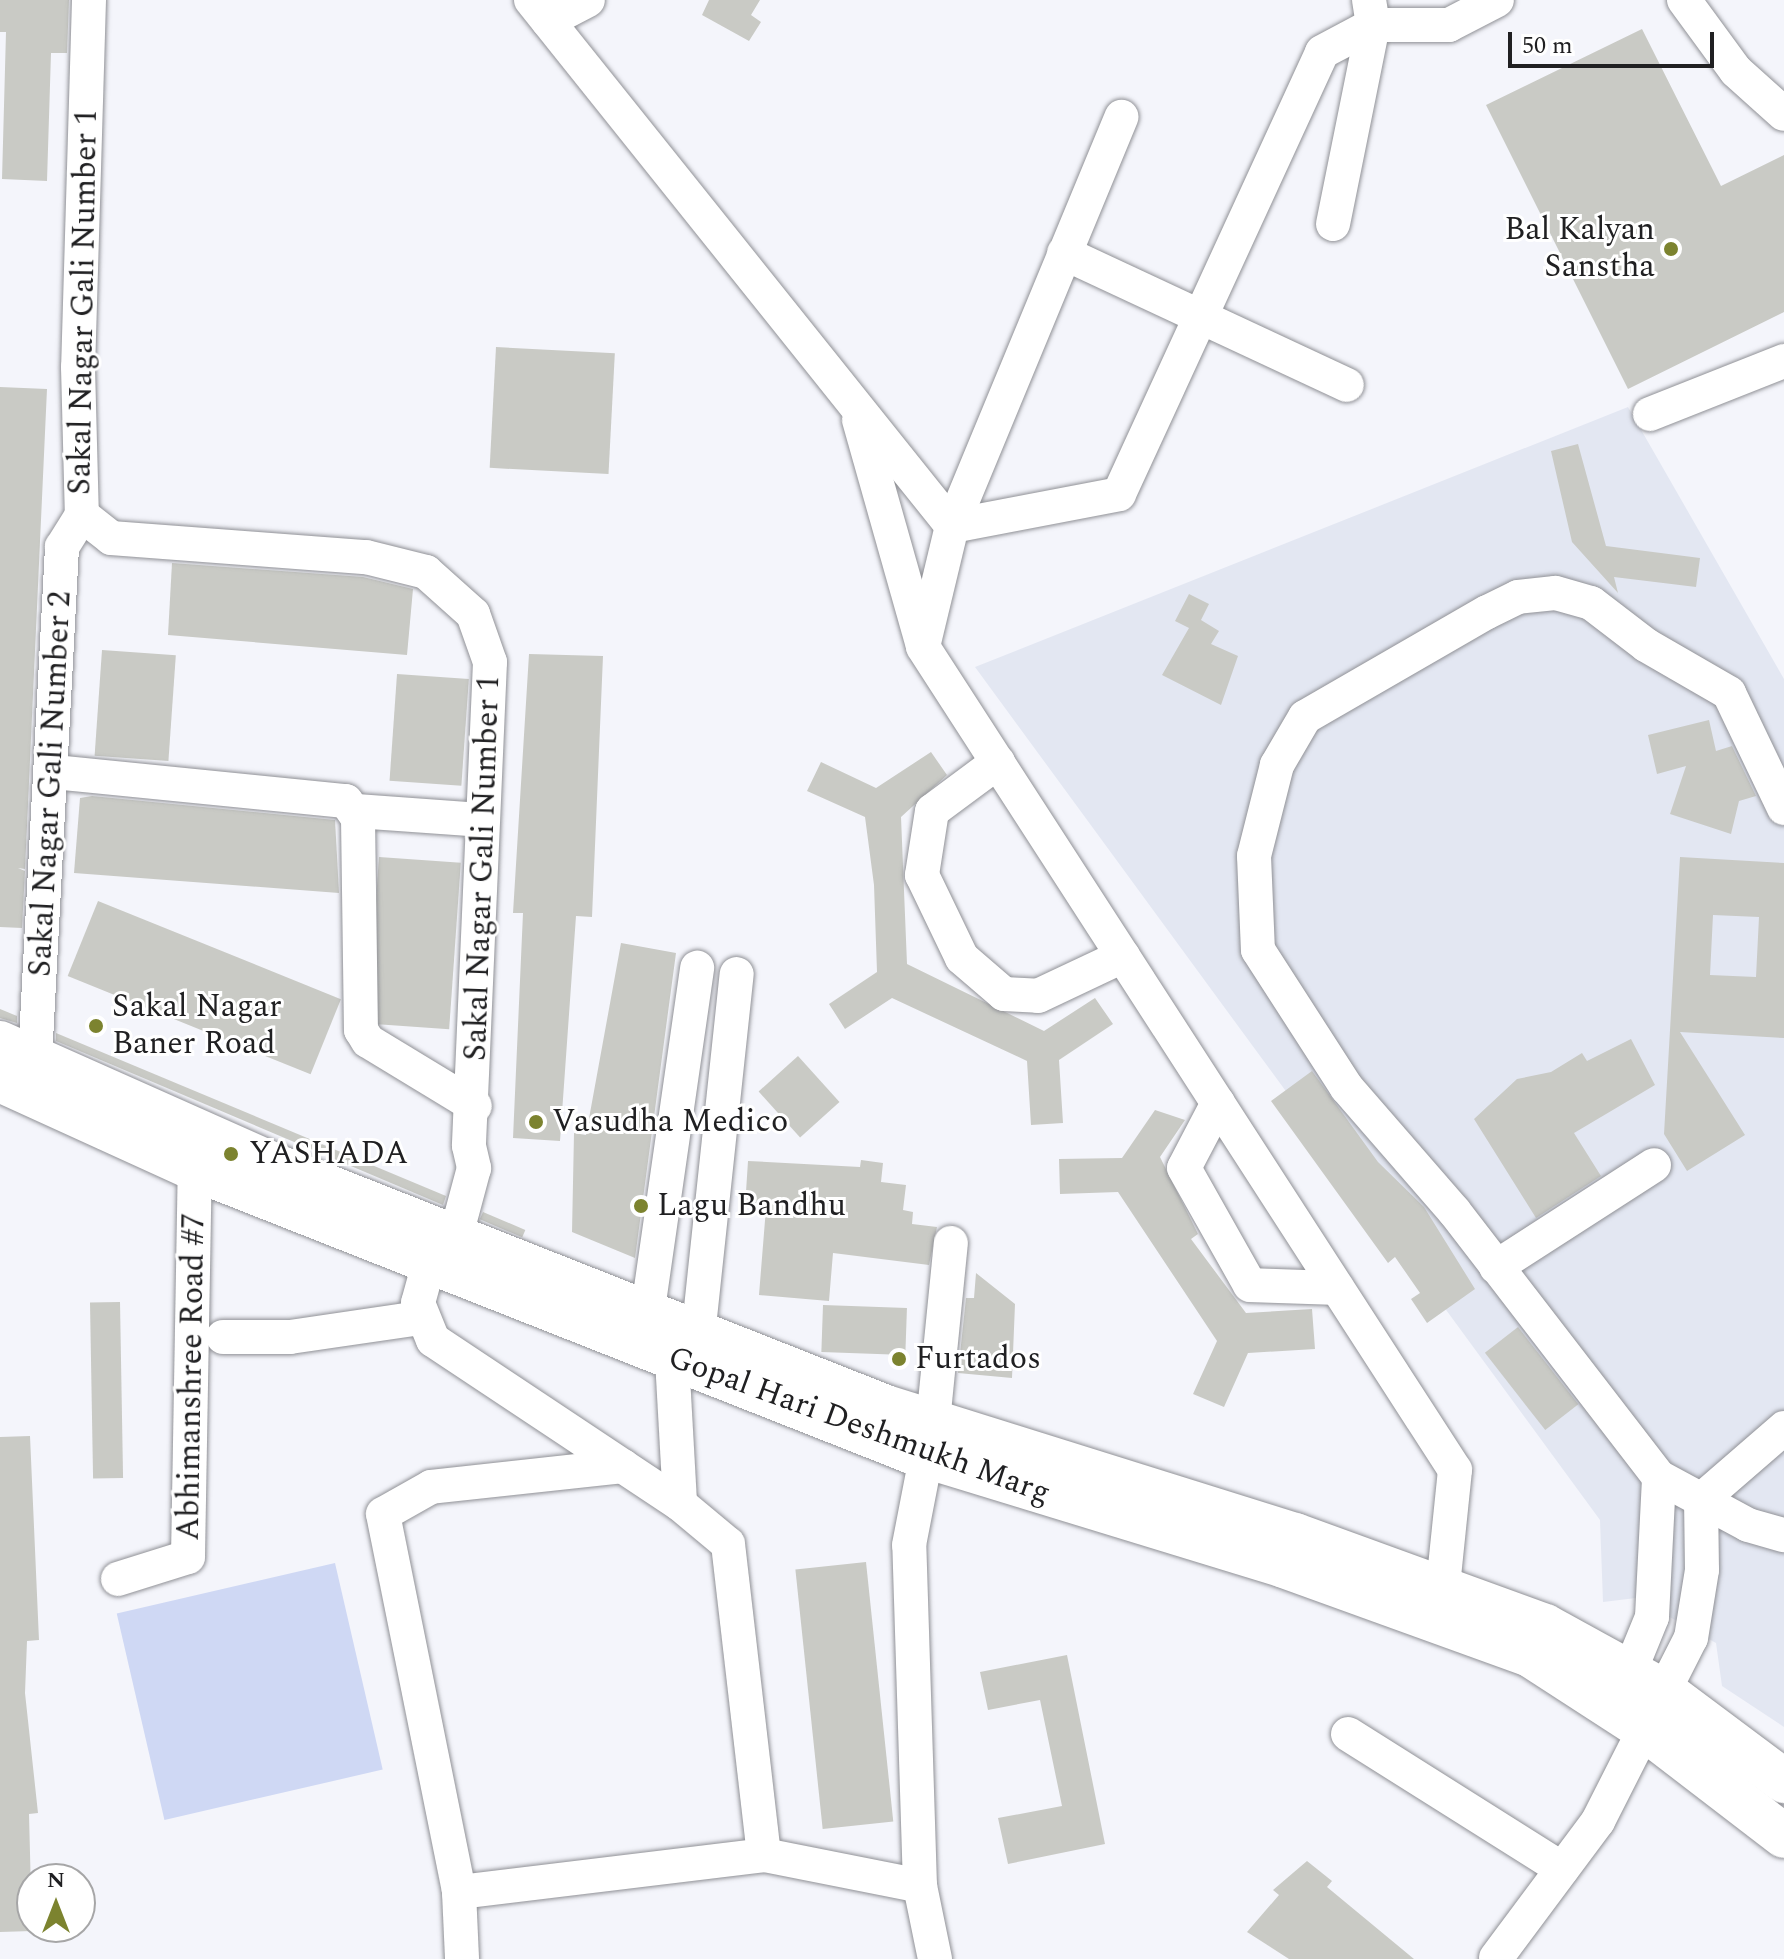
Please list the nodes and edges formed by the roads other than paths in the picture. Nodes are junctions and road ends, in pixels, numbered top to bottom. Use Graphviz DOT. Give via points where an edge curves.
graph roads {
  1 [pos="89,0"];
  2 [pos="588,0"];
  3 [pos="1497,0"];
  4 [pos="1684,0"];
  5 [pos="539,11"];
  6 [pos="1371,12"];
  7 [pos="1784,114"];
  8 [pos="1121,117"];
  9 [pos="1333,224"];
  10 [pos="1064,253"];
  11 [pos="1202,314"];
  12 [pos="1784,361"];
  13 [pos="1347,385"];
  14 [pos="854,404"];
  15 [pos="1650,414"];
  16 [pos="82,515"];
  17 [pos="952,526"];
  18 [pos="923,647"];
  19 [pos="998,762"];
  20 [pos="54,772"];
  21 [pos="1784,808"];
  22 [pos="356,811"];
  23 [pos="481,820"];
  24 [pos="1123,956"];
  25 [pos="697,968"];
  26 [pos="737,974"];
  27 [pos="12,1061"];
  28 [pos="1218,1103"];
  29 [pos="475,1106"];
  30 [pos="1654,1165"];
  31 [pos="195,1169"];
  32 [pos="951,1243"];
  33 [pos="439,1244"];
  34 [pos="1496,1267"];
  35 [pos="1337,1288"];
  36 [pos="647,1316"];
  37 [pos="421,1318"];
  38 [pos="223,1337"];
  39 [pos="685,1347"];
  40 [pos="1784,1428"];
  41 [pos="927,1439"];
  42 [pos="623,1466"];
  43 [pos="1659,1477"];
  44 [pos="1701,1500"];
  45 [pos="680,1504"];
  46 [pos="1784,1535"];
  47 [pos="118,1579"];
  48 [pos="1443,1587"];
  49 [pos="1639,1700"];
  50 [pos="1348,1734"];
  51 [pos="1784,1781"];
  52 [pos="1784,1836"];
  53 [pos="764,1855"];
  54 [pos="1562,1869"];
  55 [pos="920,1886"];
  56 [pos="459,1892"];
  57 [pos="1496,1958"];
  58 [pos="462,1959"];
  59 [pos="935,1959"];
  1 -- 16 [label="street, Sakal Nagar Gali Number 1" via="78,382"];
  2 -- 5 [label="street"];
  3 -- 6 [label="street" via="1449,25"];
  4 -- 7 [label="street" via="1736,71"];
  5 -- 14 [label="street"];
  6 -- 9 [label="street"];
  6 -- 11 [label="street" via="1322,52"];
  8 -- 10 [label="street"];
  10 -- 11 [label="street"];
  10 -- 17 [label="street"];
  11 -- 13 [label="street"];
  11 -- 17 [label="street" via="1119,494"];
  12 -- 15 [label="street"];
  14 -- 17 [label="street"];
  14 -- 18 [label="street"];
  16 -- 20 [label="street, Sakal Nagar Gali Number 2" via="62,547"];
  16 -- 23 [label="street, Sakal Nagar Gali Number 1" via="111,538 366,557 426,572 473,614 490,662"];
  17 -- 18 [label="street"];
  18 -- 19 [label="street"];
  19 -- 24 [label="street"];
  19 -- 24 [label="street" via="932,811 922,875 962,958 1004,994 1038,996"];
  20 -- 22 [label="street" via="338,798"];
  20 -- 27 [label="street, Sakal Nagar Gali Number 2"];
  21 -- 34 [label="street" via="1729,693 1591,603 1555,593 1518,597 1487,612 1305,717 1277,765 1254,856 1258,950 1347,1088"];
  22 -- 23 [label="street"];
  22 -- 29 [label="street" via="361,1030 368,1041"];
  23 -- 29 [label="street, Sakal Nagar Gali Number 1"];
  24 -- 28 [label="street"];
  25 -- 36 [label="street"];
  26 -- 39 [label="street"];
  27 -- 31 [label="main road, Gopal Hari Deshmukh Marg"];
  27 -- 33 [label="main road, Gopal Hari Deshmukh Marg"];
  28 -- 35 [label="street"];
  28 -- 35 [label="street" via="1184,1168 1250,1285"];
  29 -- 33 [label="street, Sakal Nagar Gali Number 1" via="469,1146 453,1161"];
  30 -- 34 [label="street"];
  31 -- 33 [label="main road, Gopal Hari Deshmukh Marg"];
  31 -- 47 [label="street, Abhimanshree Road #7" via="188,1557"];
  32 -- 41 [label="street"];
  33 -- 36 [label="main road, Gopal Hari Deshmukh Marg"];
  33 -- 37 [label="street"];
  33 -- 39 [label="main road, Gopal Hari Deshmukh Marg"];
  34 -- 43 [label="street"];
  35 -- 48 [label="street" via="1455,1470"];
  36 -- 39 [label="main road, Gopal Hari Deshmukh Marg"];
  37 -- 38 [label="street" via="290,1337"];
  37 -- 42 [label="street" via="433,1340"];
  39 -- 41 [label="main road, Gopal Hari Deshmukh Marg"];
  39 -- 45 [label="street"];
  40 -- 44 [label="street"];
  41 -- 48 [label="main road, Gopal Hari Deshmukh Marg"];
  41 -- 49 [label="main road, Gopal Hari Deshmukh Marg" via="1431,1617"];
  41 -- 55 [label="street" via="909,1545"];
  42 -- 45 [label="street"];
  42 -- 56 [label="street" via="431,1487 383,1514"];
  43 -- 44 [label="street"];
  43 -- 49 [label="street" via="1652,1617"];
  44 -- 46 [label="street"];
  44 -- 49 [label="street" via="1702,1570 1691,1638"];
  45 -- 53 [label="street" via="728,1544"];
  48 -- 49 [label="main road, Gopal Hari Deshmukh Marg"];
  49 -- 51 [label="main road, Gopal Hari Deshmukh Marg"];
  49 -- 52 [label="main road, Gopal Hari Deshmukh Marg"];
  49 -- 54 [label="street" via="1598,1821"];
  50 -- 54 [label="street"];
  53 -- 55 [label="street"];
  53 -- 56 [label="street"];
  54 -- 57 [label="street"];
  55 -- 59 [label="street"];
  56 -- 58 [label="street"];
}
